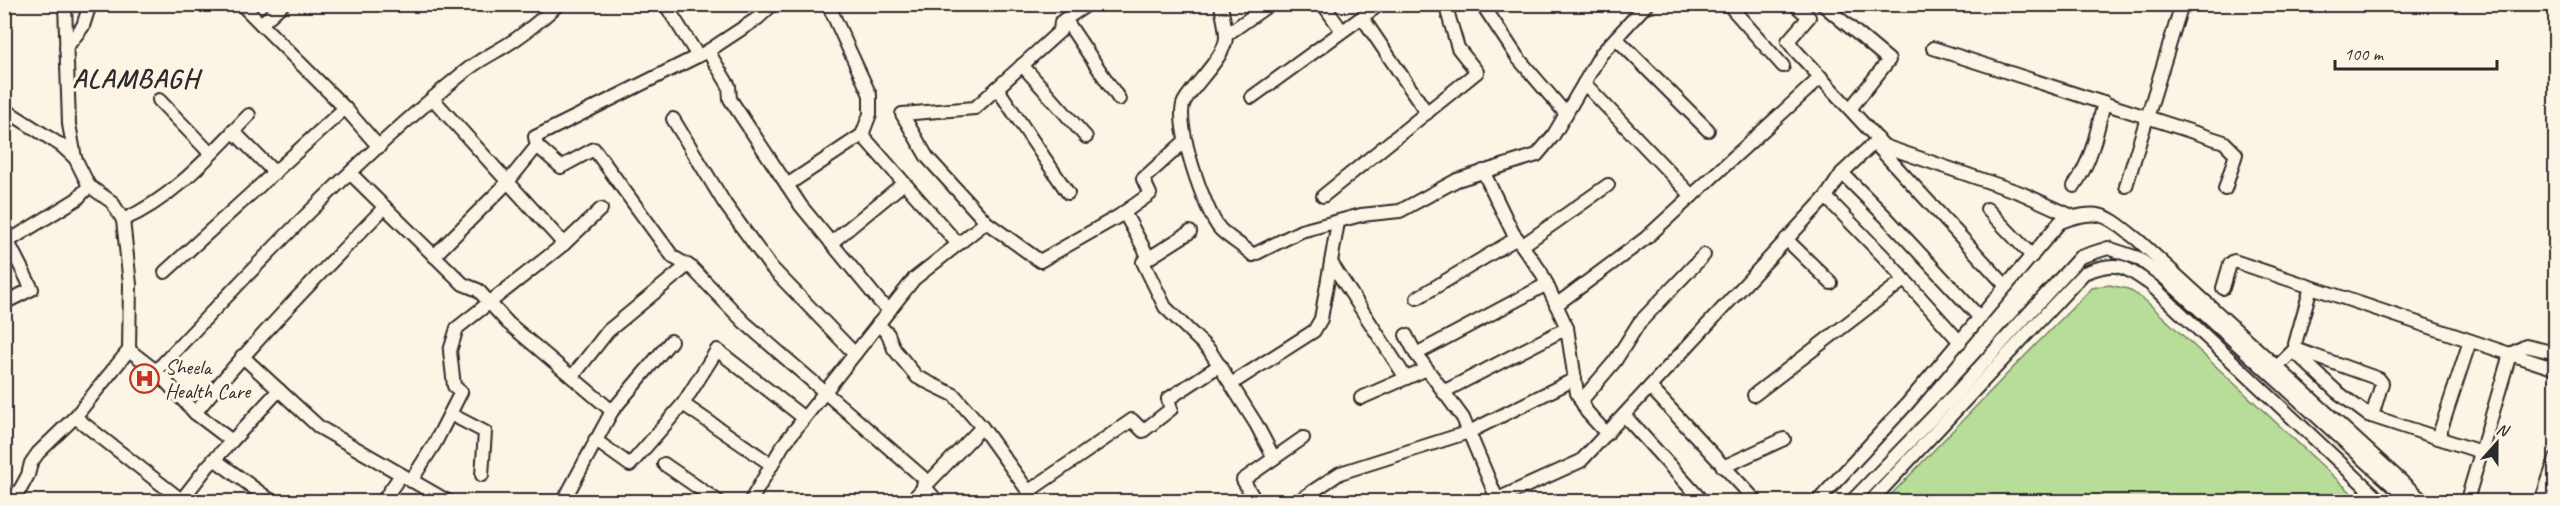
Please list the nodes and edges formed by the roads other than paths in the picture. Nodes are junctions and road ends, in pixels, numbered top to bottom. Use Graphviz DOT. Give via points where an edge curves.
graph roads {
  1 [pos="65,4"];
  2 [pos="90,4"];
  3 [pos="242,4"];
  4 [pos="283,4"];
  5 [pos="559,4"];
  6 [pos="665,4"];
  7 [pos="773,4"];
  8 [pos="1062,4"];
  9 [pos="1088,4"];
  10 [pos="1221,4"];
  11 [pos="1270,4"];
  12 [pos="1323,4"];
  13 [pos="1380,4"];
  14 [pos="1445,4"];
  15 [pos="1482,4"];
  16 [pos="1728,4"];
  17 [pos="1794,4"];
  18 [pos="1822,4"];
  19 [pos="2182,4"];
  20 [pos="828,5"];
  21 [pos="1644,5"];
  22 [pos="1362,17"];
  23 [pos="1067,18"];
  24 [pos="261,24"];
  25 [pos="1342,31"];
  26 [pos="1226,35"];
  27 [pos="1616,38"];
  28 [pos="66,48"];
  29 [pos="1934,48"];
  30 [pos="703,53"];
  31 [pos="1022,65"];
  32 [pos="1783,66"];
  33 [pos="1821,77"];
  34 [pos="1584,83"];
  35 [pos="997,88"];
  36 [pos="1252,97"];
  37 [pos="433,99"];
  38 [pos="1119,99"];
  39 [pos="159,100"];
  40 [pos="2104,102"];
  41 [pos="345,108"];
  42 [pos="4,109"];
  43 [pos="1850,109"];
  44 [pos="1427,113"];
  45 [pos="1566,114"];
  46 [pos="249,115"];
  47 [pos="2147,115"];
  48 [pos="673,119"];
  49 [pos="1708,130"];
  50 [pos="233,131"];
  51 [pos="862,135"];
  52 [pos="1086,137"];
  53 [pos="1185,141"];
  54 [pos="1879,141"];
  55 [pos="537,146"];
  56 [pos="379,147"];
  57 [pos="210,153"];
  58 [pos="75,158"];
  59 [pos="1482,171"];
  60 [pos="274,173"];
  61 [pos="350,173"];
  62 [pos="1842,173"];
  63 [pos="507,183"];
  64 [pos="904,183"];
  65 [pos="787,185"];
  66 [pos="1608,185"];
  67 [pos="89,186"];
  68 [pos="2074,186"];
  69 [pos="2126,186"];
  70 [pos="2225,189"];
  71 [pos="1068,194"];
  72 [pos="1323,196"];
  73 [pos="1692,196"];
  74 [pos="1826,197"];
  75 [pos="385,207"];
  76 [pos="601,208"];
  77 [pos="1987,209"];
  78 [pos="1124,212"];
  79 [pos="2074,217"];
  80 [pos="123,220"];
  81 [pos="986,222"];
  82 [pos="1338,222"];
  83 [pos="1190,232"];
  84 [pos="6,238"];
  85 [pos="1786,239"];
  86 [pos="1520,242"];
  87 [pos="831,243"];
  88 [pos="564,244"];
  89 [pos="958,244"];
  90 [pos="1704,255"];
  91 [pos="434,256"];
  92 [pos="2032,256"];
  93 [pos="1149,258"];
  94 [pos="1332,264"];
  95 [pos="688,265"];
  96 [pos="165,272"];
  97 [pos="1904,280"];
  98 [pos="1831,283"];
  99 [pos="1547,284"];
  100 [pos="2006,286"];
  101 [pos="2311,287"];
  102 [pos="2223,288"];
  103 [pos="1417,298"];
  104 [pos="4,303"];
  105 [pos="491,304"];
  106 [pos="1556,305"];
  107 [pos="890,309"];
  108 [pos="1980,318"];
  109 [pos="878,324"];
  110 [pos="1567,328"];
  111 [pos="1406,335"];
  112 [pos="2470,340"];
  113 [pos="671,341"];
  114 [pos="1960,342"];
  115 [pos="2295,349"];
  116 [pos="129,350"];
  117 [pos="2556,352"];
  118 [pos="855,354"];
  119 [pos="1416,354"];
  120 [pos="2510,354"];
  121 [pos="242,356"];
  122 [pos="1220,365"];
  123 [pos="2277,367"];
  124 [pos="1427,369"];
  125 [pos="2556,369"];
  126 [pos="156,371"];
  127 [pos="572,377"];
  128 [pos="1406,378"];
  129 [pos="1575,380"];
  130 [pos="1231,384"];
  131 [pos="1650,387"];
  132 [pos="279,390"];
  133 [pos="1443,392"];
  134 [pos="824,393"];
  135 [pos="1754,395"];
  136 [pos="1361,398"];
  137 [pos="1581,401"];
  138 [pos="683,404"];
  139 [pos="612,411"];
  140 [pos="195,413"];
  141 [pos="450,414"];
  142 [pos="1624,415"];
  143 [pos="2372,416"];
  144 [pos="75,417"];
  145 [pos="804,418"];
  146 [pos="982,427"];
  147 [pos="1469,432"];
  148 [pos="1607,434"];
  149 [pos="1303,438"];
  150 [pos="2438,438"];
  151 [pos="1784,439"];
  152 [pos="595,440"];
  153 [pos="232,441"];
  154 [pos="2481,453"];
  155 [pos="1274,458"];
  156 [pos="2556,458"];
  157 [pos="214,459"];
  158 [pos="664,464"];
  159 [pos="772,465"];
  160 [pos="1724,467"];
  161 [pos="482,475"];
  162 [pos="406,478"];
  163 [pos="925,483"];
  164 [pos="1032,496"];
  165 [pos="1494,500"];
  166 [pos="2467,500"];
  167 [pos="11,501"];
  168 [pos="182,501"];
  169 [pos="273,501"];
  170 [pos="382,501"];
  171 [pos="449,501"];
  172 [pos="563,501"];
  173 [pos="719,501"];
  174 [pos="750,501"];
  175 [pos="910,501"];
  176 [pos="938,501"];
  177 [pos="1256,501"];
  178 [pos="1297,501"];
  179 [pos="1702,501"];
  180 [pos="1757,501"];
  181 [pos="1817,501"];
  182 [pos="1851,501"];
  183 [pos="1870,501"];
  184 [pos="2382,501"];
  185 [pos="2411,501"];
  186 [pos="2424,501"];
  187 [pos="2541,501"];
  1 -- 28 [label="street"];
  2 -- 28 [label="street" via="83,26"];
  3 -- 24 [label="street"];
  4 -- 24 [label="street"];
  5 -- 37 [label="street" via="519,38 463,72"];
  6 -- 30 [label="street"];
  7 -- 30 [label="street"];
  8 -- 23 [label="street"];
  9 -- 23 [label="street"];
  10 -- 26 [label="street"];
  11 -- 26 [label="street"];
  12 -- 25 [label="street"];
  13 -- 22 [label="street"];
  14 -- 44 [label="street" via="1458,48 1478,72"];
  15 -- 45 [label="street" via="1518,58"];
  16 -- 32 [label="street"];
  17 -- 33 [label="street" via="1809,17 1788,41"];
  18 -- 43 [label="street" via="1889,60"];
  19 -- 47 [label="street"];
  20 -- 51 [label="street" via="870,95 870,114"];
  21 -- 27 [label="street"];
  22 -- 25 [label="street"];
  22 -- 44 [label="street"];
  23 -- 31 [label="street" via="1061,22 1060,31"];
  23 -- 38 [label="street"];
  24 -- 41 [label="street"];
  25 -- 36 [label="street"];
  26 -- 53 [label="street" via="1214,62 1184,103 1181,116"];
  27 -- 34 [label="street"];
  27 -- 49 [label="street"];
  28 -- 58 [label="street" via="69,124"];
  29 -- 40 [label="street"];
  30 -- 55 [label="street" via="535,137"];
  30 -- 65 [label="street" via="729,86 730,99"];
  31 -- 35 [label="street"];
  31 -- 52 [label="street"];
  33 -- 43 [label="street"];
  33 -- 73 [label="street"];
  34 -- 45 [label="street"];
  34 -- 73 [label="street"];
  35 -- 71 [label="street"];
  35 -- 81 [label="street" via="975,108 902,114 927,157"];
  37 -- 56 [label="street"];
  37 -- 63 [label="street"];
  39 -- 57 [label="street"];
  40 -- 47 [label="street"];
  40 -- 68 [label="street" via="2093,151"];
  41 -- 56 [label="street"];
  41 -- 60 [label="street"];
  42 -- 58 [label="street"];
  43 -- 54 [label="street"];
  44 -- 72 [label="street"];
  45 -- 59 [label="street" via="1538,155"];
  46 -- 50 [label="street"];
  47 -- 69 [label="street"];
  47 -- 70 [label="street" via="2224,142 2236,154"];
  48 -- 118 [label="street" via="725,204 770,266"];
  50 -- 57 [label="street"];
  50 -- 60 [label="street"];
  51 -- 64 [label="street"];
  51 -- 65 [label="street"];
  53 -- 78 [label="street" via="1143,179 1150,194"];
  53 -- 82 [label="street" via="1206,206 1220,229 1253,255 1301,231"];
  54 -- 62 [label="street"];
  54 -- 79 [label="street" via="2021,193"];
  54 -- 100 [label="street" via="1880,149"];
  55 -- 63 [label="street"];
  55 -- 95 [label="street" via="561,167 594,149 673,257"];
  56 -- 61 [label="street"];
  57 -- 80 [label="street" via="168,196"];
  58 -- 67 [label="street"];
  59 -- 82 [label="street" via="1400,211"];
  59 -- 86 [label="street"];
  60 -- 96 [label="street"];
  61 -- 75 [label="street"];
  61 -- 126 [label="street"];
  62 -- 74 [label="street"];
  62 -- 108 [label="street"];
  63 -- 88 [label="street"];
  63 -- 91 [label="street"];
  64 -- 87 [label="street"];
  64 -- 89 [label="street"];
  65 -- 87 [label="street"];
  66 -- 86 [label="street"];
  67 -- 80 [label="street" via="112,202"];
  67 -- 84 [label="street" via="77,199"];
  73 -- 106 [label="street" via="1646,238"];
  74 -- 85 [label="street"];
  74 -- 97 [label="street"];
  75 -- 91 [label="street"];
  75 -- 121 [label="street"];
  76 -- 88 [label="street"];
  77 -- 92 [label="street"];
  78 -- 81 [label="street" via="1040,261"];
  78 -- 93 [label="street"];
  79 -- 92 [label="street" via="2060,222"];
  79 -- 123 [label="street" via="2085,213 2109,218"];
  80 -- 116 [label="street" via="130,284"];
  81 -- 89 [label="street"];
  82 -- 94 [label="street"];
  83 -- 93 [label="street"];
  84 -- 104 [label="street" via="32,289"];
  85 -- 98 [label="street"];
  85 -- 131 [label="street"];
  86 -- 99 [label="street"];
  86 -- 103 [label="street"];
  87 -- 107 [label="street"];
  88 -- 105 [label="street"];
  89 -- 107 [label="street" via="914,279"];
  90 -- 137 [label="street" via="1639,323 1615,361"];
  91 -- 105 [label="street" via="462,284 478,290"];
  92 -- 100 [label="street"];
  93 -- 122 [label="street" via="1143,262 1165,307"];
  94 -- 128 [label="street"];
  94 -- 130 [label="street" via="1321,319 1314,331"];
  95 -- 127 [label="street" via="608,331"];
  95 -- 134 [label="street" via="744,322"];
  97 -- 114 [label="street"];
  97 -- 135 [label="street"];
  99 -- 106 [label="street"];
  99 -- 119 [label="street"];
  100 -- 108 [label="street"];
  101 -- 102 [label="street" via="2234,261"];
  101 -- 112 [label="street"];
  101 -- 115 [label="street"];
  105 -- 127 [label="street"];
  105 -- 141 [label="street" via="458,328 450,351 454,386 461,392"];
  106 -- 110 [label="street"];
  107 -- 109 [label="street"];
  108 -- 114 [label="street"];
  109 -- 118 [label="street"];
  109 -- 146 [label="street" via="917,377 954,396"];
  110 -- 129 [label="street"];
  110 -- 133 [label="street"];
  111 -- 119 [label="street"];
  112 -- 120 [label="street"];
  112 -- 150 [label="street"];
  113 -- 139 [label="street"];
  114 -- 181 [label="street"];
  115 -- 123 [label="street"];
  115 -- 143 [label="street" via="2336,391"];
  115 -- 143 [label="street" via="2379,379 2382,383"];
  116 -- 126 [label="street"];
  116 -- 144 [label="street"];
  117 -- 120 [label="street" via="2526,346"];
  118 -- 134 [label="street"];
  119 -- 124 [label="street"];
  120 -- 125 [label="street"];
  120 -- 154 [label="street"];
  121 -- 132 [label="street"];
  121 -- 140 [label="street"];
  122 -- 130 [label="street"];
  122 -- 164 [label="street" via="1168,399 1171,409 1143,431 1132,420"];
  123 -- 186 [label="street"];
  124 -- 128 [label="street"];
  124 -- 133 [label="street"];
  126 -- 140 [label="street"];
  127 -- 139 [label="street"];
  128 -- 136 [label="street"];
  129 -- 137 [label="street"];
  129 -- 147 [label="street"];
  130 -- 155 [label="street"];
  131 -- 142 [label="street"];
  131 -- 160 [label="street"];
  132 -- 153 [label="street"];
  132 -- 162 [label="street" via="319,427"];
  133 -- 147 [label="street"];
  134 -- 145 [label="street"];
  134 -- 163 [label="street"];
  137 -- 148 [label="street"];
  138 -- 145 [label="street" via="717,350"];
  138 -- 152 [label="street" via="630,465"];
  138 -- 159 [label="street"];
  139 -- 152 [label="street"];
  140 -- 153 [label="street"];
  141 -- 161 [label="street" via="485,432"];
  141 -- 162 [label="street" via="435,443"];
  142 -- 148 [label="street"];
  142 -- 179 [label="street"];
  143 -- 150 [label="street"];
  144 -- 167 [label="street" via="31,463 28,476"];
  144 -- 168 [label="street"];
  145 -- 159 [label="street"];
  146 -- 163 [label="street"];
  146 -- 164 [label="street"];
  147 -- 165 [label="street"];
  147 -- 178 [label="street" via="1340,472"];
  148 -- 165 [label="street" via="1581,461"];
  149 -- 155 [label="street"];
  150 -- 154 [label="street"];
  151 -- 160 [label="street"];
  152 -- 172 [label="street"];
  153 -- 157 [label="street"];
  154 -- 166 [label="street"];
  155 -- 177 [label="street" via="1243,480"];
  156 -- 187 [label="street"];
  157 -- 168 [label="street"];
  157 -- 169 [label="street"];
  158 -- 173 [label="street"];
  159 -- 174 [label="street"];
  160 -- 180 [label="street"];
  162 -- 170 [label="street"];
  162 -- 171 [label="street"];
  163 -- 175 [label="street"];
  163 -- 176 [label="street"];
  182 -- 185 [label="street" via="2080,257 2108,248 2138,258 2166,279"];
  183 -- 184 [label="street" via="2084,273 2123,266 2150,284"];
}
